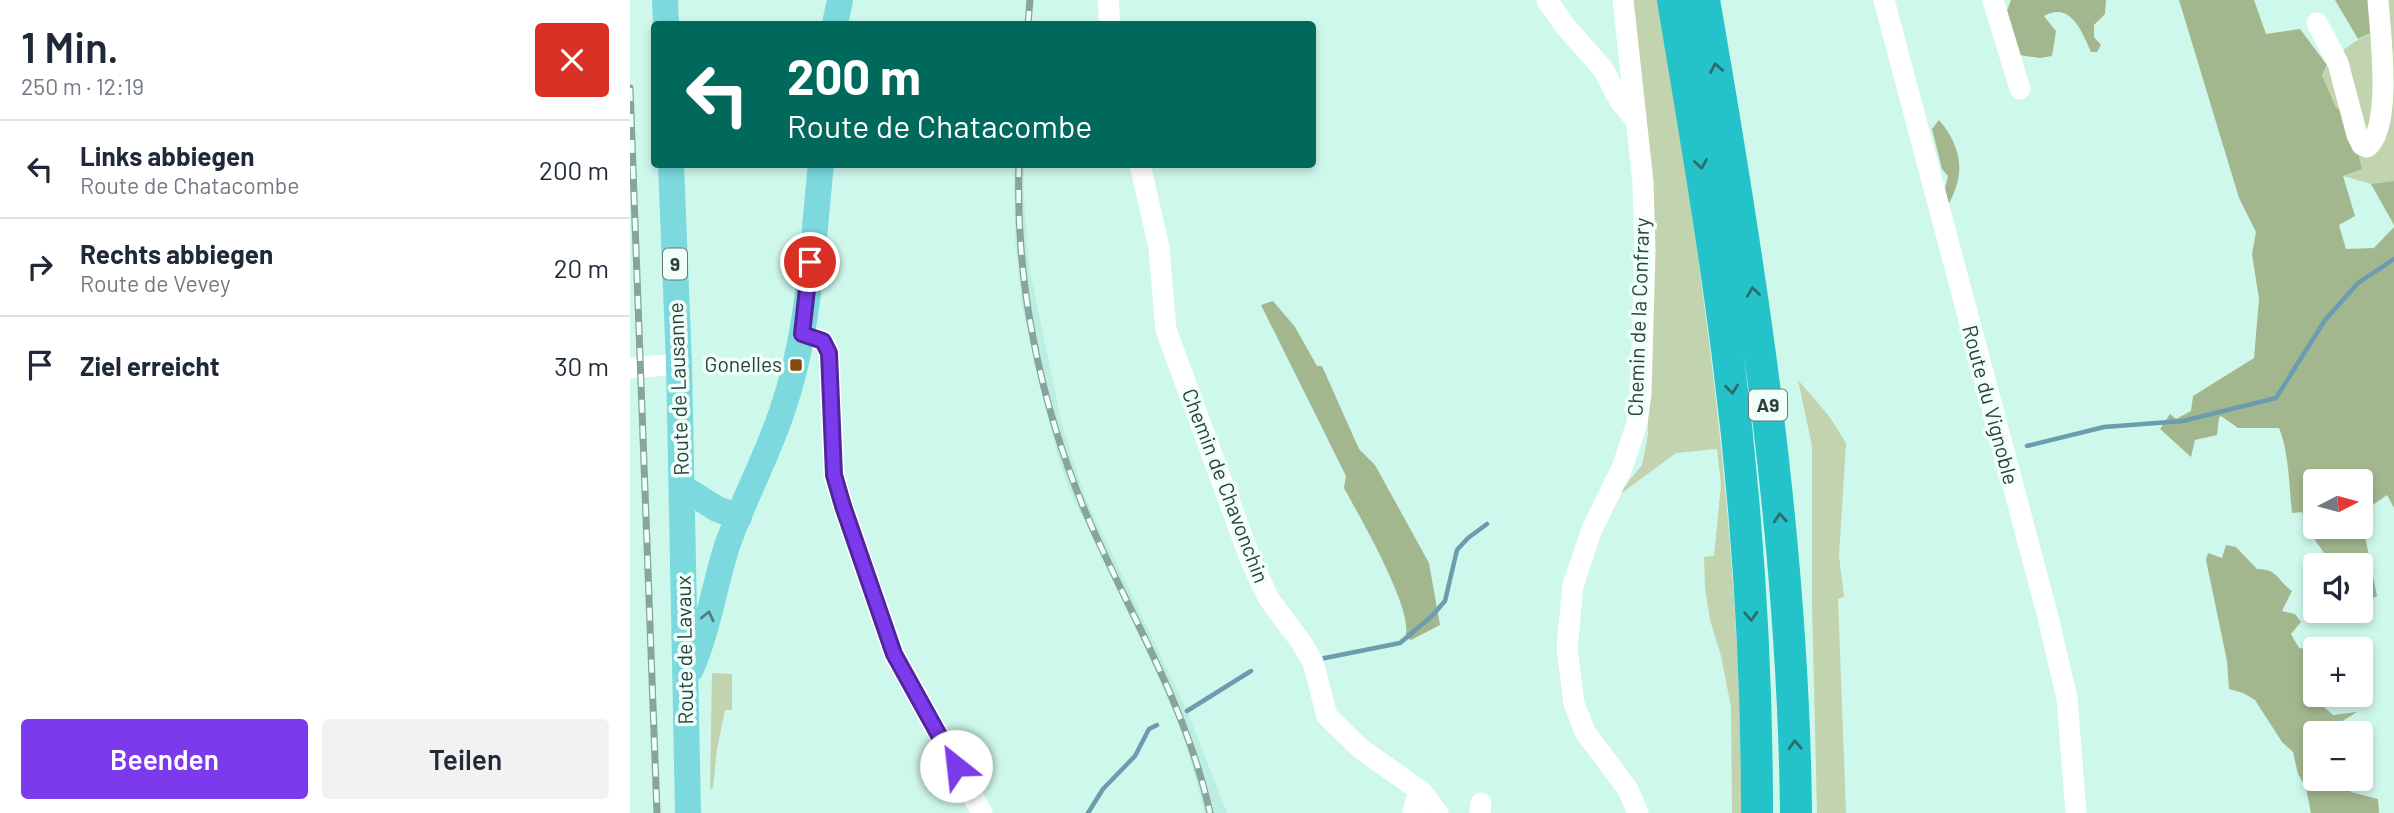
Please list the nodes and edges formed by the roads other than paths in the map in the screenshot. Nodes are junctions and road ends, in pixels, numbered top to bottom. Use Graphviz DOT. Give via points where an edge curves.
graph roads {
  1 [pos="665,0"];
  2 [pos="840,0"];
  3 [pos="1108,0"];
  4 [pos="1547,0"];
  5 [pos="1623,0"];
  6 [pos="1673,0"];
  7 [pos="1704,0"];
  8 [pos="1884,0"];
  9 [pos="1993,0"];
  10 [pos="2378,0"];
  11 [pos="666,21"];
  12 [pos="836,21"];
  13 [pos="1110,21"];
  14 [pos="2317,23"];
  15 [pos="2021,89"];
  16 [pos="1635,119"];
  17 [pos="671,168"];
  18 [pos="821,168"];
  19 [pos="1141,168"];
  20 [pos="802,334"];
  21 [pos="679,364"];
  22 [pos="630,368"];
  23 [pos="682,487"];
  24 [pos="738,517"];
  25 [pos="727,548"];
  26 [pos="684,563"];
  27 [pos="686,681"];
  28 [pos="1422,792"];
  29 [pos="688,813"];
  30 [pos="982,813"];
  31 [pos="1413,813"];
  32 [pos="1438,813"];
  33 [pos="1638,813"];
  34 [pos="1757,813"];
  35 [pos="1796,813"];
  36 [pos="2076,813"];
  1 -- 11 [label="main road"];
  2 -- 12 [label="main road"];
  3 -- 13 [label="street"];
  4 -- 16 [label="street" via="1603,69"];
  5 -- 16 [label="street, Chemin de la Confrary"];
  6 -- 34 [label="highway, A9, one-way" via="1701,165 1736,426 1750,609"];
  35 -- 7 [label="highway, A9, one-way" via="1788,612 1770,424 1746,246"];
  8 -- 36 [label="street, Route du Vignoble" via="2048,617 2067,698"];
  9 -- 15 [label="street"];
  10 -- 14 [label="street" via="2382,107 2379,131 2367,147 2357,135 2338,64"];
  16 -- 33 [label="street, Chemin de la Confrary" via="1645,250 1641,394 1622,468 1591,529 1573,585 1567,648 1574,704 1585,732 1627,788"];
  17 -- 21 [label="main road, Route de Lausanne / 9"];
  18 -- 20 [label="main road"];
  19 -- 28 [label="street, Chemin de Chavonchin" via="1159,248 1166,330 1252,562 1269,599 1312,662 1327,716 1361,749"];
  20 -- 24 [label="main road" via="785,404"];
  20 -- 30 [label="street" via="823,341 829,353 834,475 894,654"];
  21 -- 22 [label="street"];
  21 -- 23 [label="main road, Route de Lausanne / 9"];
  23 -- 24 [label="main road"];
  23 -- 26 [label="main road, Route de Lavaux / 9"];
  24 -- 25 [label="main road"];
  25 -- 26 [label="main road" via="708,561"];
  27 -- 25 [label="main road, one-way" via="702,643"];
  26 -- 27 [label="main road, Route de Lavaux / 9"];
  27 -- 29 [label="main road, Route de Lavaux / 9"];
  28 -- 31 [label="street"];
  28 -- 32 [label="street, Chemin de Chavonchin"];
}
